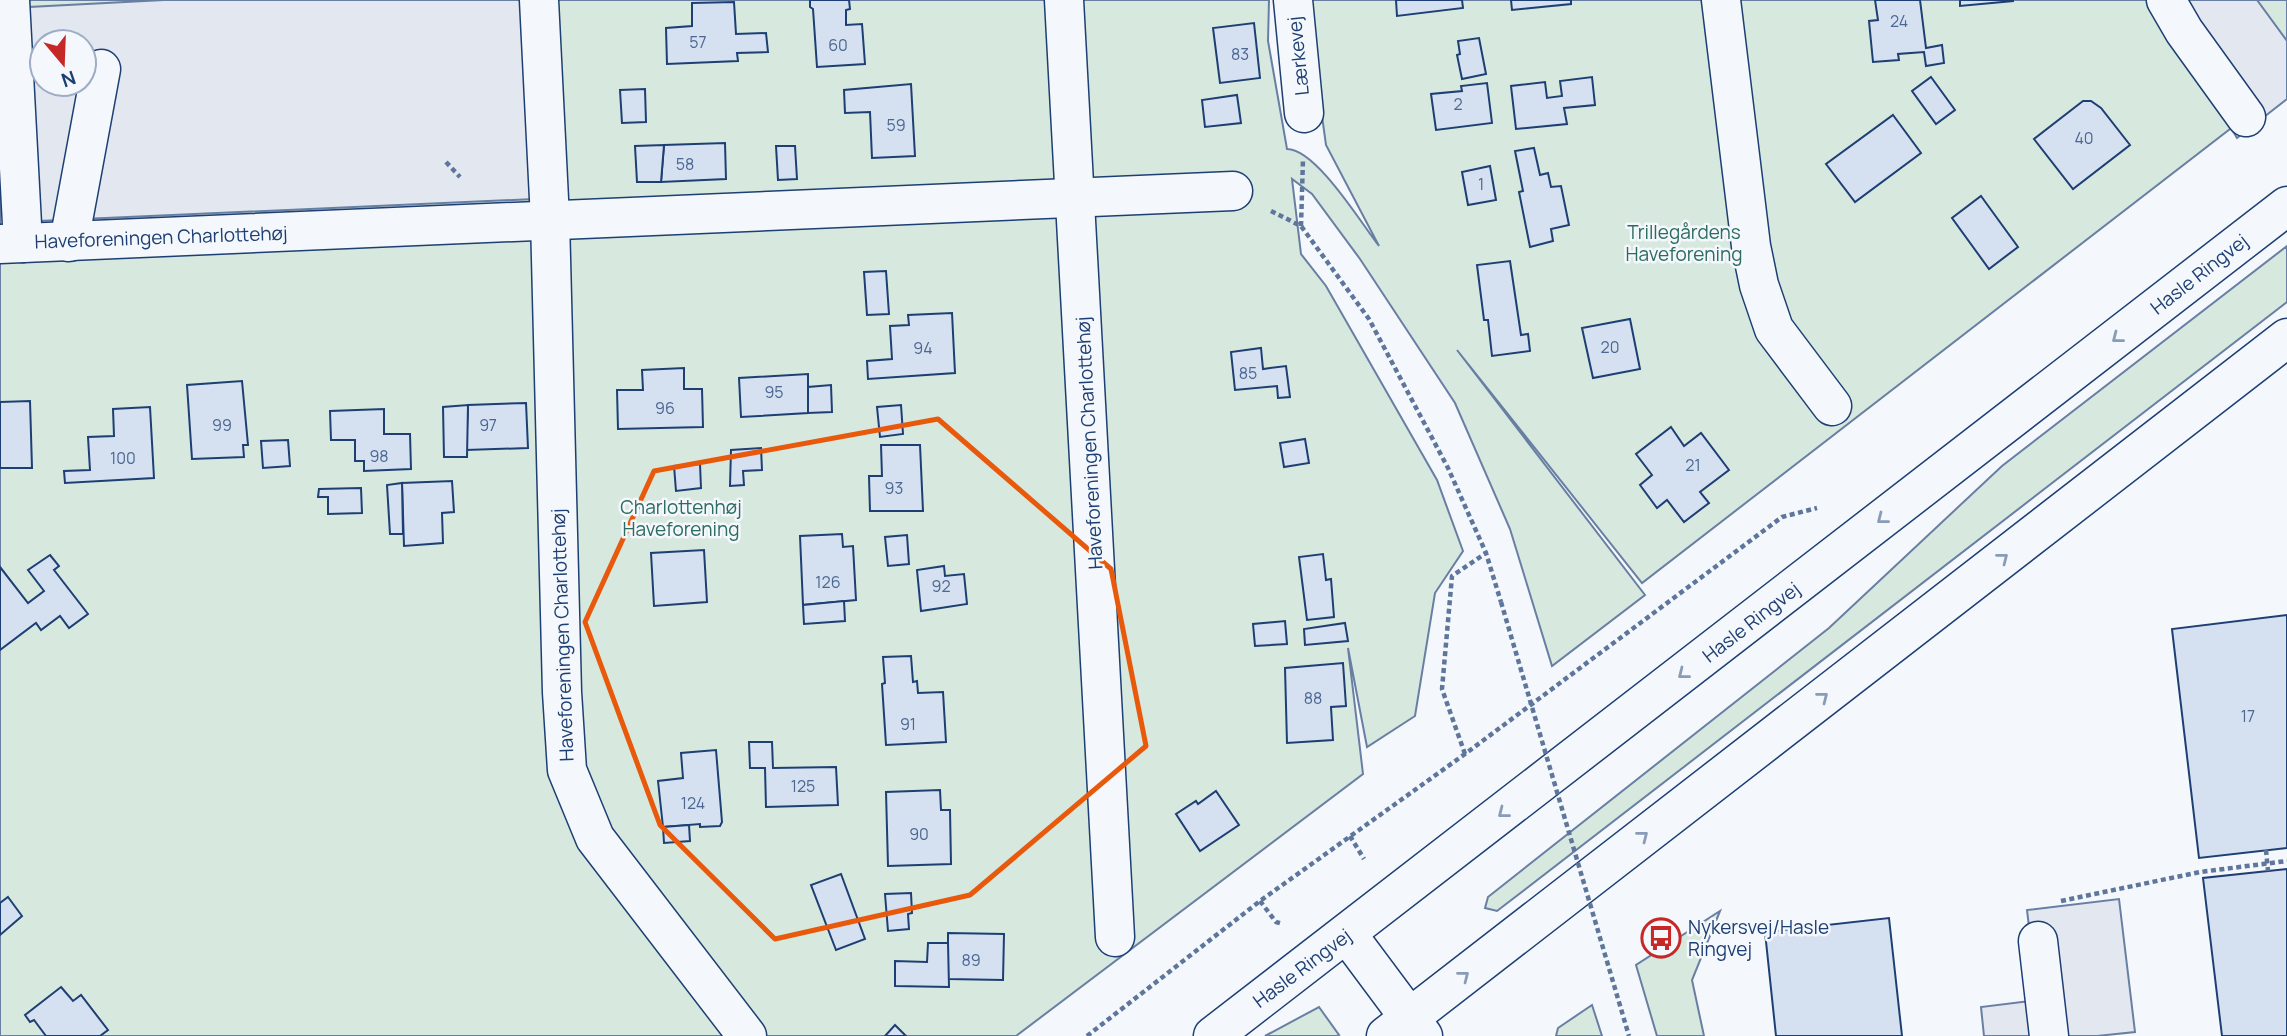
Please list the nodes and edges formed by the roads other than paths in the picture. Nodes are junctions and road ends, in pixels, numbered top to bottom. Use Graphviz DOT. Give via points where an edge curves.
graph roads {
  1 [pos="10,0"];
  2 [pos="539,0"];
  3 [pos="1063,0"];
  4 [pos="1293,0"];
  5 [pos="1721,0"];
  6 [pos="2166,0"];
  7 [pos="101,69"];
  8 [pos="1304,113"];
  9 [pos="2246,117"];
  10 [pos="1233,191"];
  11 [pos="1076,200"];
  12 [pos="2287,206"];
  13 [pos="550,219"];
  14 [pos="69,242"];
  15 [pos="11,243"];
  16 [pos="2287,338"];
  17 [pos="1832,407"];
  18 [pos="1347,934"];
  19 [pos="1115,937"];
  20 [pos="2038,941"];
  21 [pos="1406,1030"];
  22 [pos="747,1036"];
  23 [pos="1213,1036"];
  24 [pos="2049,1036"];
  1 -- 15 [label="main road, Haveforeningen Charlottehøj"];
  2 -- 13 [label="main road, Haveforeningen Charlottehøj"];
  3 -- 11 [label="main road, Haveforeningen Charlottehøj"];
  4 -- 8 [label="main road, Lærkevej"];
  5 -- 17 [label="main road" via="1759,285 1774,329"];
  6 -- 9 [label="main road"];
  7 -- 14 [label="main road"];
  10 -- 11 [label="main road, Haveforeningen Charlottehøj"];
  11 -- 13 [label="main road, Haveforeningen Charlottehøj"];
  11 -- 19 [label="main road, Haveforeningen Charlottehøj"];
  12 -- 18 [label="main road, Hasle Ringvej, one-way"];
  13 -- 14 [label="main road, Haveforeningen Charlottehøj"];
  13 -- 22 [label="main road, Haveforeningen Charlottehøj" via="567,770 595,838"];
  14 -- 15 [label="main road, Haveforeningen Charlottehøj"];
  21 -- 16 [label="main road, one-way"];
  18 -- 21 [label="main road"];
  18 -- 23 [label="main road, Hasle Ringvej"];
  20 -- 24 [label="main road"];
}
